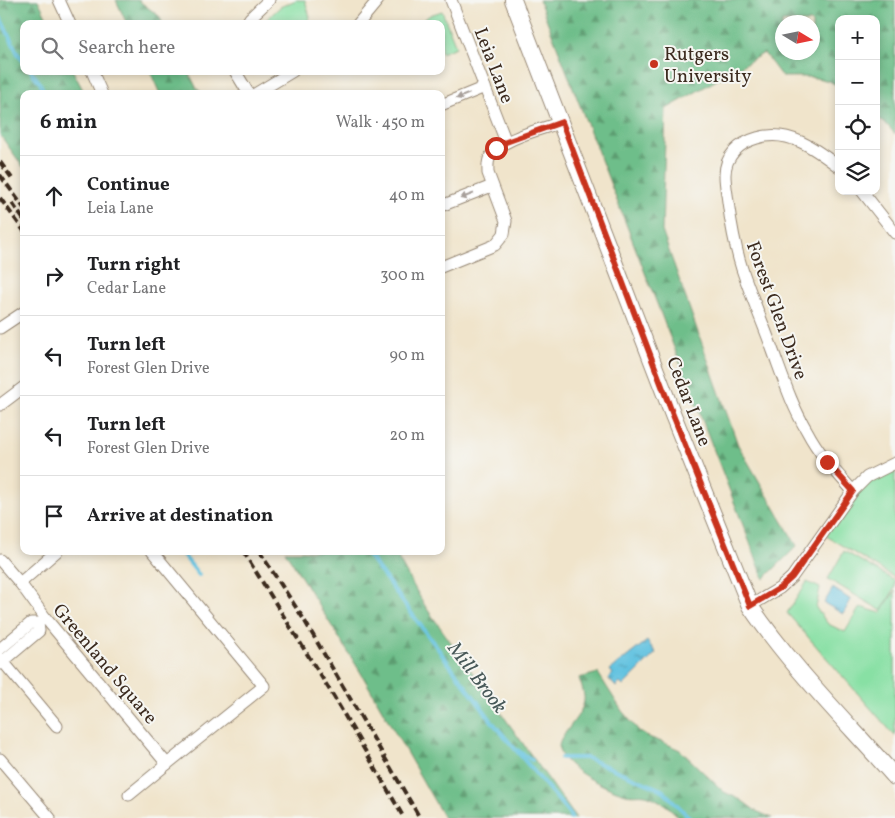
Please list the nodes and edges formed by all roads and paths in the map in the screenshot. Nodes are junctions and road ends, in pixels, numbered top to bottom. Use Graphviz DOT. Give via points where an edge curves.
graph roads {
  1 [pos="59,0"];
  2 [pos="269,0"];
  3 [pos="378,0"];
  4 [pos="452,0"];
  5 [pos="513,0"];
  6 [pos="68,20"];
  7 [pos="249,20"];
  8 [pos="361,20"];
  9 [pos="94,75"];
  10 [pos="238,75"];
  11 [pos="286,75"];
  12 [pos="485,87"];
  13 [pos="100,90"];
  14 [pos="247,90"];
  15 [pos="262,90"];
  16 [pos="445,103"];
  17 [pos="562,122"];
  18 [pos="506,142"];
  19 [pos="835,165"];
  20 [pos="492,186"];
  21 [pos="865,195"];
  22 [pos="445,204"];
  23 [pos="895,233"];
  24 [pos="445,264"];
  25 [pos="20,315"];
  26 [pos="0,328"];
  27 [pos="20,390"];
  28 [pos="0,404"];
  29 [pos="895,463"];
  30 [pos="853,491"];
  31 [pos="52,555"];
  32 [pos="155,555"];
  33 [pos="0,560"];
  34 [pos="20,583"];
  35 [pos="750,606"];
  36 [pos="41,620"];
  37 [pos="0,649"];
  38 [pos="1,662"];
  39 [pos="58,726"];
  40 [pos="0,759"];
  41 [pos="167,764"];
  42 [pos="895,777"];
  43 [pos="129,795"];
  44 [pos="50,818"];
  1 -- 6 [label="street"];
  2 -- 7 [label="street"];
  3 -- 8 [label="street"];
  4 -- 12 [label="street, Leia Lane"];
  5 -- 17 [label="street, Cedar Lane"];
  9 -- 13 [label="street"];
  10 -- 14 [label="street"];
  11 -- 15 [label="street"];
  12 -- 16 [label="street, one-way"];
  12 -- 18 [label="street, Leia Lane"];
  17 -- 18 [label="street"];
  17 -- 35 [label="street, Cedar Lane" via="673,415"];
  18 -- 20 [label="street" via="490,156 488,173"];
  19 -- 30 [label="street, Forest Glen Drive" via="794,139 762,136 734,150 725,175 742,269 798,415 827,462"];
  20 -- 22 [label="street, one-way"];
  20 -- 24 [label="street" via="506,221 504,234 496,245"];
  21 -- 23 [label="street"];
  25 -- 26 [label="street"];
  27 -- 28 [label="street"];
  29 -- 30 [label="street" via="867,477"];
  30 -- 35 [label="street" via="792,577"];
  31 -- 34 [label="street"];
  32 -- 41 [label="street" via="264,686"];
  33 -- 34 [label="street, Greenland Square"];
  34 -- 36 [label="street, Greenland Square"];
  35 -- 42 [label="street, Cedar Lane" via="810,682"];
  36 -- 37 [label="street" via="32,623"];
  36 -- 38 [label="street" via="39,631"];
  36 -- 41 [label="street, Greenland Square"];
  38 -- 39 [label="street"];
  40 -- 44 [label="street"];
  41 -- 43 [label="street"];
}
